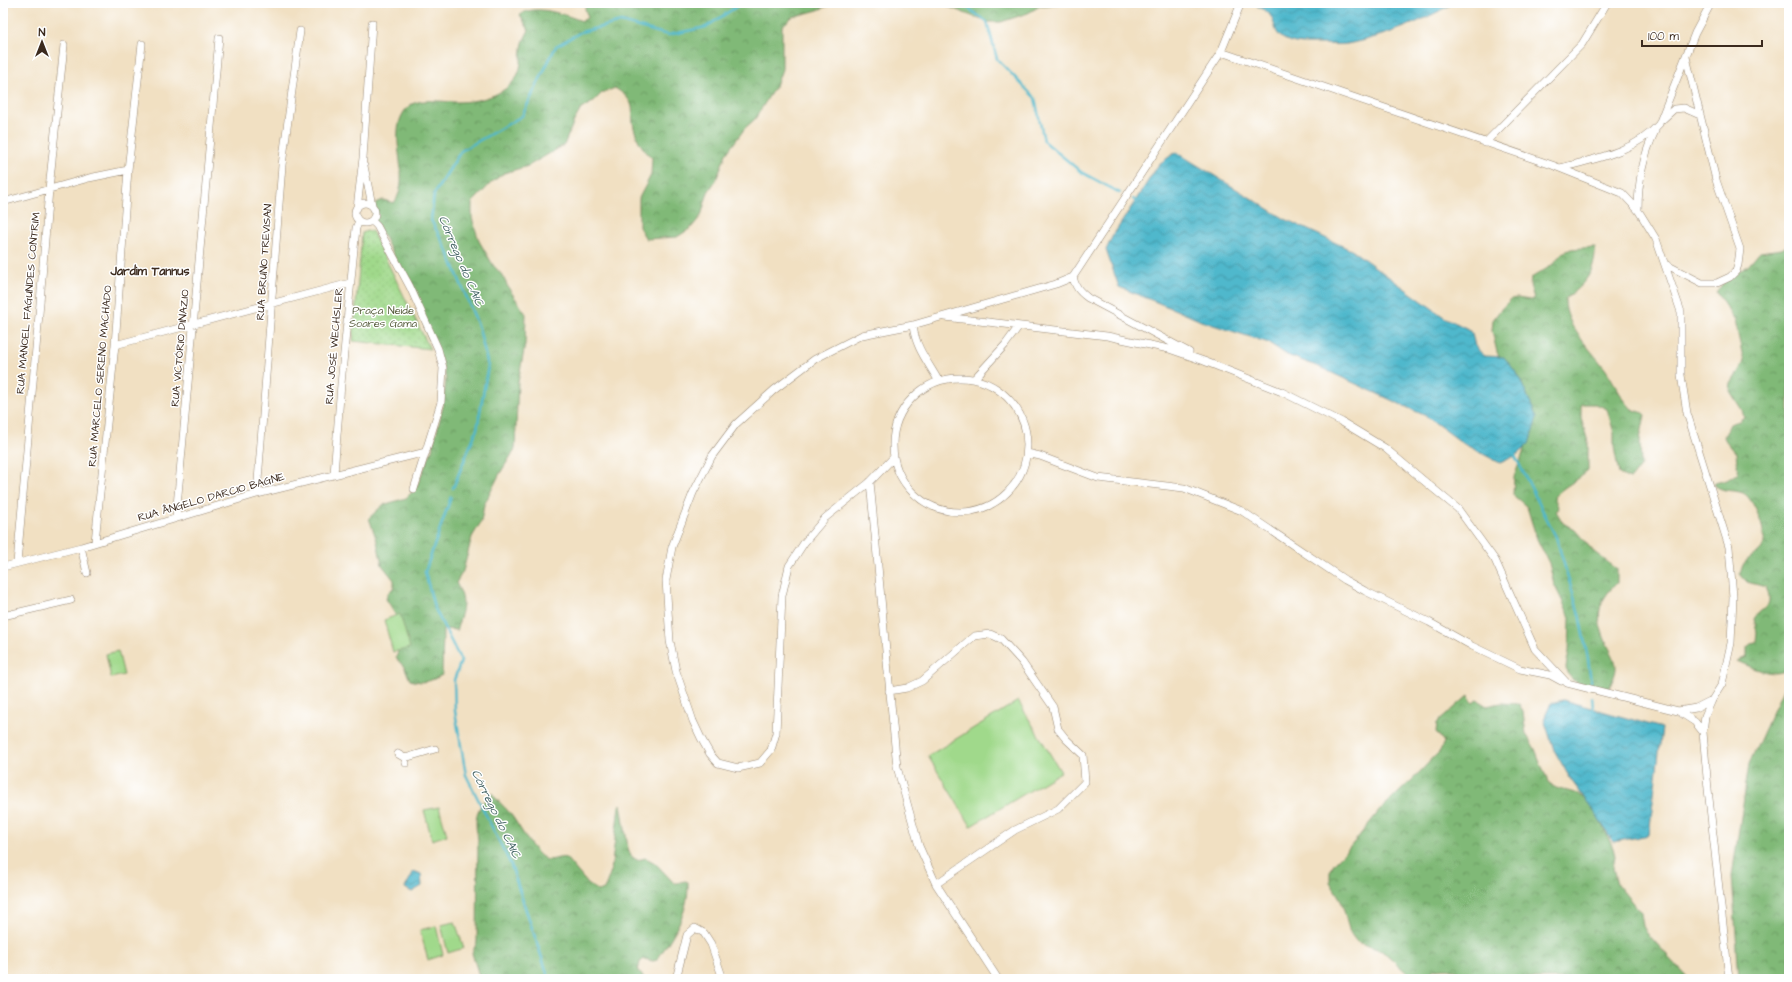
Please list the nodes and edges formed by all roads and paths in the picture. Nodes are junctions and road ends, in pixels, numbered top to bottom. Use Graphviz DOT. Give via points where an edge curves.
graph roads {
  1 [pos="1241,3"];
  2 [pos="1607,3"];
  3 [pos="1711,3"];
  4 [pos="372,22"];
  5 [pos="300,32"];
  6 [pos="219,38"];
  7 [pos="142,44"];
  8 [pos="64,45"];
  9 [pos="1221,52"];
  10 [pos="1686,57"];
  11 [pos="1700,115"];
  12 [pos="1659,124"];
  13 [pos="1485,143"];
  14 [pos="363,158"];
  15 [pos="1560,168"];
  16 [pos="128,170"];
  17 [pos="49,189"];
  18 [pos="3,202"];
  19 [pos="372,205"];
  20 [pos="357,208"];
  21 [pos="1638,210"];
  22 [pos="359,221"];
  23 [pos="372,221"];
  24 [pos="1666,264"];
  25 [pos="1073,277"];
  26 [pos="350,284"];
  27 [pos="272,303"];
  28 [pos="941,317"];
  29 [pos="913,325"];
  30 [pos="193,326"];
  31 [pos="1018,326"];
  32 [pos="115,345"];
  33 [pos="1208,363"];
  34 [pos="974,379"];
  35 [pos="938,380"];
  36 [pos="426,452"];
  37 [pos="1027,453"];
  38 [pos="893,458"];
  39 [pos="334,474"];
  40 [pos="870,482"];
  41 [pos="414,490"];
  42 [pos="257,494"];
  43 [pos="176,517"];
  44 [pos="95,542"];
  45 [pos="81,547"];
  46 [pos="17,563"];
  47 [pos="3,567"];
  48 [pos="87,573"];
  49 [pos="71,600"];
  50 [pos="3,616"];
  51 [pos="1544,660"];
  52 [pos="1536,671"];
  53 [pos="1567,683"];
  54 [pos="889,691"];
  55 [pos="1712,700"];
  56 [pos="1678,710"];
  57 [pos="1704,732"];
  58 [pos="435,748"];
  59 [pos="403,758"];
  60 [pos="936,884"];
  61 [pos="676,979"];
  62 [pos="723,979"];
  63 [pos="998,979"];
  64 [pos="1729,979"];
  1 -- 9 [label="street"];
  2 -- 13 [label="street" via="1582,44"];
  3 -- 10 [label="street"];
  4 -- 14 [label="street"];
  5 -- 27 [label="street, RUA BRUNO TREVISAN" via="282,165"];
  6 -- 30 [label="street, RUA VICTÓRIO DINAZIO"];
  7 -- 16 [label="street, RUA MARCELO SERENO MACHADO"];
  8 -- 17 [label="street, RUA MANOEL FAGUNDES CONTRIM"];
  9 -- 13 [label="street"];
  9 -- 25 [label="street"];
  10 -- 11 [label="street"];
  10 -- 12 [label="street"];
  11 -- 12 [label="street" via="1684,108 1674,109"];
  11 -- 24 [label="street" via="1716,180 1740,249 1738,265 1730,277 1717,282 1702,282"];
  12 -- 15 [label="street" via="1649,135 1612,155"];
  12 -- 21 [label="street" via="1643,159 1638,189"];
  13 -- 15 [label="street"];
  14 -- 19 [label="street"];
  14 -- 20 [label="street"];
  15 -- 21 [label="street" via="1622,193"];
  16 -- 17 [label="street"];
  16 -- 32 [label="street, RUA MARCELO SERENO MACHADO"];
  17 -- 18 [label="street"];
  17 -- 46 [label="street, RUA MANOEL FAGUNDES CONTRIM"];
  19 -- 20 [label="street" via="365,203"];
  19 -- 23 [label="street" via="375,211"];
  20 -- 22 [label="street" via="356,215"];
  21 -- 24 [label="street" via="1656,238"];
  22 -- 23 [label="street"];
  22 -- 26 [label="street, RUA JOSÉ WECHSLER"];
  23 -- 36 [label="street" via="410,288 442,359 444,377 441,402"];
  24 -- 55 [label="street" via="1681,312 1681,375 1687,413 1729,547 1733,597 1731,643 1722,684"];
  25 -- 28 [label="street"];
  25 -- 33 [label="street" via="1079,292 1088,298"];
  26 -- 27 [label="street"];
  26 -- 39 [label="street, RUA JOSÉ WECHSLER"];
  27 -- 30 [label="street"];
  27 -- 42 [label="street, RUA BRUNO TREVISAN"];
  28 -- 29 [label="street"];
  28 -- 31 [label="street"];
  29 -- 35 [label="street" via="918,347"];
  29 -- 40 [label="street" via="862,335 815,359 774,390 736,424 712,456 693,493 672,548 667,573 670,641 676,671 693,721 710,754 718,762 738,768 760,763 771,750 776,733 782,596 789,566 825,518"];
  30 -- 32 [label="street"];
  30 -- 43 [label="street, RUA VICTÓRIO DINAZIO"];
  31 -- 33 [label="street" via="1107,336 1169,349"];
  31 -- 34 [label="street" via="1005,345"];
  32 -- 44 [label="street, RUA MARCELO SERENO MACHADO"];
  33 -- 51 [label="street" via="1282,392 1342,422 1384,448 1458,509 1495,560 1535,649"];
  34 -- 35 [label="street" via="956,377"];
  34 -- 37 [label="street" via="993,386 1009,398 1020,414 1027,433"];
  35 -- 38 [label="street" via="920,389 906,402 896,419 892,438"];
  36 -- 39 [label="street, RUA ÂNGELO DARCIO BAGNE"];
  36 -- 41 [label="street"];
  37 -- 38 [label="street" via="1021,474 1009,491 992,504 972,511 951,512 931,506 913,494 900,478"];
  37 -- 52 [label="street" via="1098,478 1184,488 1242,511 1345,580 1520,669"];
  38 -- 40 [label="street"];
  39 -- 42 [label="street, RUA ÂNGELO DARCIO BAGNE"];
  40 -- 54 [label="street"];
  42 -- 43 [label="street, RUA ÂNGELO DARCIO BAGNE"];
  43 -- 44 [label="street, RUA ÂNGELO DARCIO BAGNE"];
  44 -- 45 [label="street, RUA ÂNGELO DARCIO BAGNE"];
  45 -- 46 [label="street, RUA ÂNGELO DARCIO BAGNE"];
  45 -- 48 [label="street"];
  46 -- 47 [label="street, RUA ÂNGELO DARCIO BAGNE"];
  49 -- 50 [label="street"];
  51 -- 52 [label="street"];
  51 -- 53 [label="street"];
  52 -- 53 [label="street"];
  53 -- 56 [label="street"];
  54 -- 60 [label="street" via="897,767 919,846"];
  54 -- 60 [label="street" via="906,688 922,681 974,636 990,634 1009,645 1053,707 1058,729 1083,755 1085,782 1058,809 1015,830"];
  55 -- 56 [label="street" via="1696,708"];
  55 -- 57 [label="street" via="1705,716"];
  56 -- 57 [label="street"];
  57 -- 64 [label="street"];
  58 -- 59 [label="street"];
  60 -- 63 [label="street"];
  61 -- 62 [label="street" via="687,935 695,928 704,933 711,944"];
}
